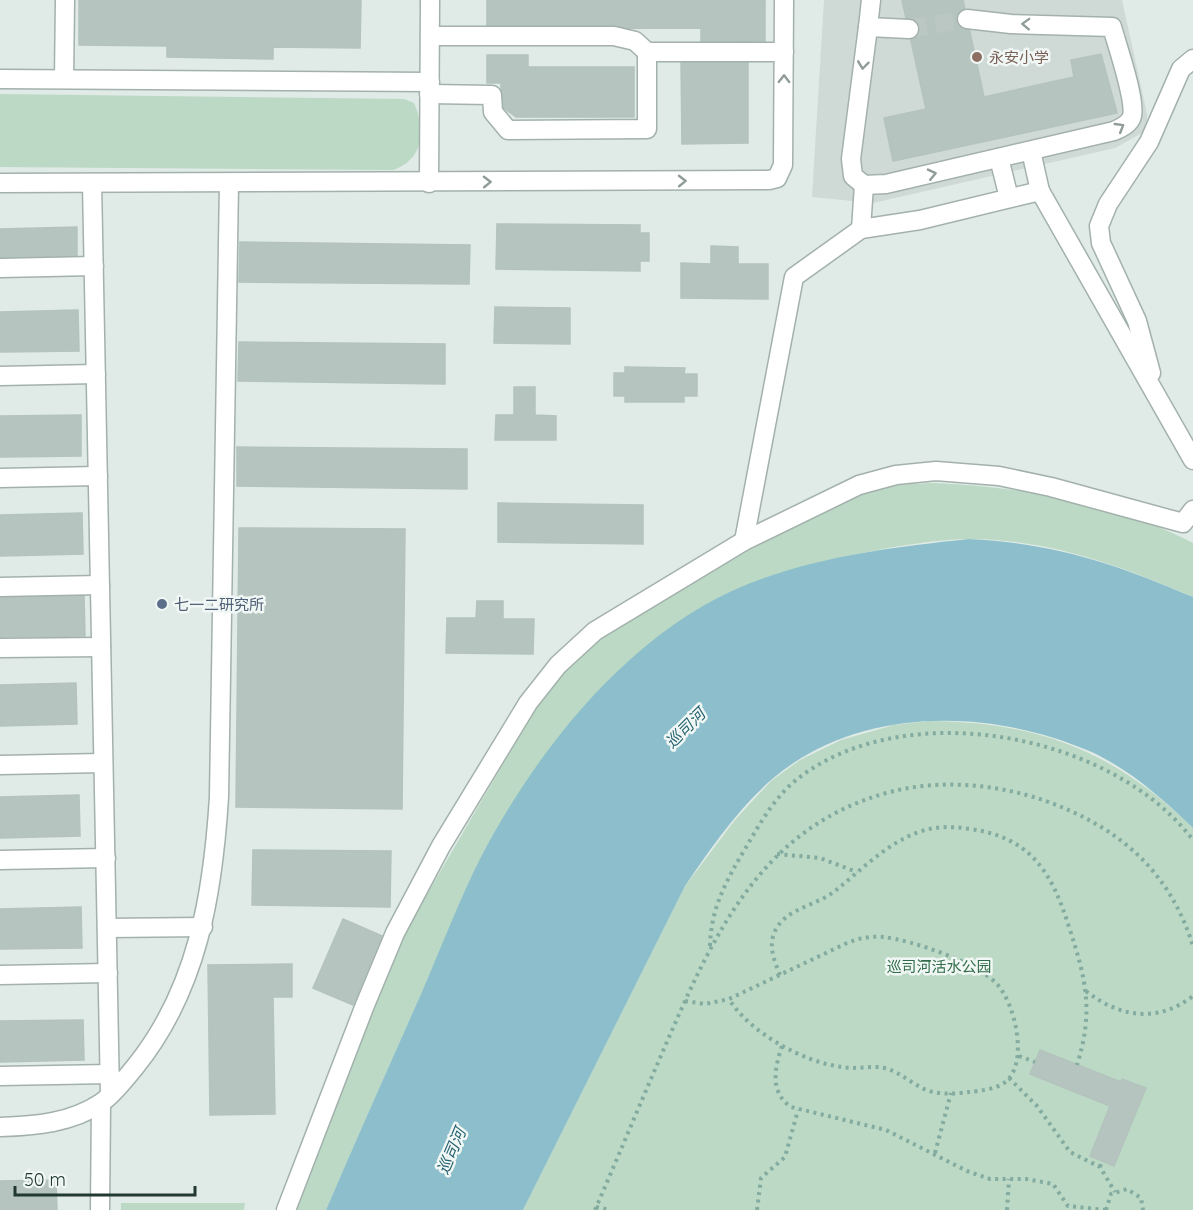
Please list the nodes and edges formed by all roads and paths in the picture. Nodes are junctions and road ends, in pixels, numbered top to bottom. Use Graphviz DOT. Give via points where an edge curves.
graph roads {
  1 [pos="65,0"];
  2 [pos="430,0"];
  3 [pos="784,0"];
  4 [pos="871,0"];
  5 [pos="967,18"];
  6 [pos="868,27"];
  7 [pos="909,29"];
  8 [pos="430,36"];
  9 [pos="647,52"];
  10 [pos="784,52"];
  11 [pos="1193,58"];
  12 [pos="0,79"];
  13 [pos="64,79"];
  14 [pos="429,88"];
  15 [pos="1031,151"];
  16 [pos="999,158"];
  17 [pos="0,183"];
  18 [pos="92,183"];
  19 [pos="229,183"];
  20 [pos="429,183"];
  21 [pos="864,185"];
  22 [pos="1040,191"];
  23 [pos="1010,198"];
  24 [pos="861,230"];
  25 [pos="94,266"];
  26 [pos="0,268"];
  27 [pos="96,374"];
  28 [pos="0,376"];
  29 [pos="1159,401"];
  30 [pos="1193,460"];
  31 [pos="98,476"];
  32 [pos="0,478"];
  33 [pos="1193,510"];
  34 [pos="744,541"];
  35 [pos="100,585"];
  36 [pos="0,587"];
  37 [pos="101,646"];
  38 [pos="0,648"];
  39 [pos="104,763"];
  40 [pos="0,765"];
  41 [pos="1193,840"];
  42 [pos="777,854"];
  43 [pos="105,858"];
  44 [pos="0,860"];
  45 [pos="857,872"];
  46 [pos="203,927"];
  47 [pos="107,928"];
  48 [pos="1193,946"];
  49 [pos="710,949"];
  50 [pos="108,973"];
  51 [pos="0,975"];
  52 [pos="780,975"];
  53 [pos="1085,990"];
  54 [pos="1193,996"];
  55 [pos="729,999"];
  56 [pos="685,1001"];
  57 [pos="782,1046"];
  58 [pos="1019,1056"];
  59 [pos="1035,1062"];
  60 [pos="1077,1065"];
  61 [pos="110,1074"];
  62 [pos="0,1076"];
  63 [pos="1009,1078"];
  64 [pos="951,1093"];
  65 [pos="106,1099"];
  66 [pos="798,1110"];
  67 [pos="0,1127"];
  68 [pos="935,1153"];
  69 [pos="1102,1161"];
  70 [pos="1100,1167"];
  71 [pos="1010,1179"];
  72 [pos="1115,1192"];
  73 [pos="595,1208"];
  74 [pos="100,1210"];
  75 [pos="286,1210"];
  76 [pos="610,1210"];
  77 [pos="757,1210"];
  78 [pos="1007,1210"];
  79 [pos="1106,1210"];
  80 [pos="1143,1210"];
  1 -- 13 [label="street"];
  2 -- 8 [label="street"];
  3 -- 10 [label="street"];
  4 -- 6 [label="street"];
  15 -- 5 [label="street, one-way" via="1114,131 1129,121 1131,99 1112,27 1011,24"];
  6 -- 7 [label="street"];
  6 -- 21 [label="street, one-way" via="851,159 853,176"];
  8 -- 9 [label="street" via="614,36 635,41"];
  8 -- 14 [label="street"];
  9 -- 10 [label="street"];
  9 -- 14 [label="street" via="647,129 508,130 493,112 492,94"];
  20 -- 10 [label="street, one-way" via="777,178 783,165"];
  11 -- 29 [label="street" via="1181,69 1149,142 1108,204 1099,226 1101,243 1137,321"];
  12 -- 13 [label="street"];
  13 -- 14 [label="street"];
  14 -- 20 [label="street"];
  15 -- 16 [label="street"];
  15 -- 22 [label="street"];
  21 -- 16 [label="street, one-way" via="886,184"];
  16 -- 23 [label="street"];
  17 -- 18 [label="street"];
  18 -- 19 [label="street"];
  18 -- 25 [label="street"];
  19 -- 20 [label="street"];
  19 -- 46 [label="street" via="219,797 213,872"];
  21 -- 24 [label="street"];
  22 -- 23 [label="street"];
  22 -- 29 [label="street"];
  23 -- 24 [label="street"];
  24 -- 34 [label="street" via="802,270 792,282"];
  25 -- 26 [label="street"];
  25 -- 27 [label="street"];
  27 -- 28 [label="street"];
  27 -- 31 [label="street"];
  29 -- 30 [label="street"];
  31 -- 32 [label="street"];
  31 -- 35 [label="street"];
  33 -- 34 [label="street" via="1184,523 999,476 917,472 859,485"];
  34 -- 75 [label="street" via="595,630 566,656 528,703 441,846 395,933"];
  35 -- 36 [label="street"];
  35 -- 37 [label="street"];
  37 -- 38 [label="street"];
  37 -- 39 [label="street"];
  39 -- 40 [label="street"];
  39 -- 43 [label="street"];
  41 -- 49 [label="path" via="1137,789 1112,774 1048,748 981,733 897,738 844,753 785,789 755,831 718,896"];
  42 -- 45 [label="path" via="820,858"];
  42 -- 48 [label="path" via="843,808 882,794 937,785 1011,791 1060,806 1135,850 1169,891"];
  42 -- 49 [label="path" via="744,893"];
  43 -- 44 [label="street"];
  43 -- 47 [label="street"];
  45 -- 52 [label="path" via="833,893 789,915 776,929 772,950"];
  45 -- 53 [label="path" via="891,846 934,827 983,831 1023,846 1039,862 1058,898"];
  46 -- 47 [label="street"];
  46 -- 65 [label="street" via="189,971 166,1020 144,1056"];
  47 -- 50 [label="street"];
  49 -- 56 [label="path"];
  50 -- 51 [label="street"];
  50 -- 61 [label="street"];
  52 -- 55 [label="path"];
  52 -- 58 [label="path" via="862,938 885,937 917,946 982,972 996,983 1010,1005"];
  53 -- 54 [label="path" via="1111,1006 1146,1014 1170,1011"];
  53 -- 60 [label="path" via="1088,1021"];
  55 -- 56 [label="path" via="705,1004"];
  55 -- 57 [label="path" via="752,1027"];
  56 -- 73 [label="path"];
  57 -- 64 [label="path" via="841,1067 881,1067 927,1090"];
  57 -- 66 [label="path" via="775,1070 777,1090 785,1103"];
  58 -- 59 [label="path"];
  58 -- 63 [label="path"];
  61 -- 62 [label="street"];
  61 -- 65 [label="street"];
  63 -- 64 [label="path" via="983,1090"];
  63 -- 70 [label="path" via="1037,1106 1070,1152"];
  64 -- 68 [label="path"];
  65 -- 67 [label="street" via="63,1120"];
  65 -- 74 [label="street"];
  66 -- 68 [label="path" via="867,1124"];
  66 -- 77 [label="path" via="785,1157 761,1178"];
  68 -- 71 [label="path" via="972,1173 990,1179"];
  69 -- 70 [label="path"];
  70 -- 72 [label="path"];
  71 -- 78 [label="path"];
  71 -- 79 [label="path" via="1045,1181 1057,1188 1068,1206"];
  72 -- 79 [label="path" via="1107,1201"];
  72 -- 80 [label="path" via="1135,1192 1141,1198"];
  73 -- 76 [label="path"];
}
